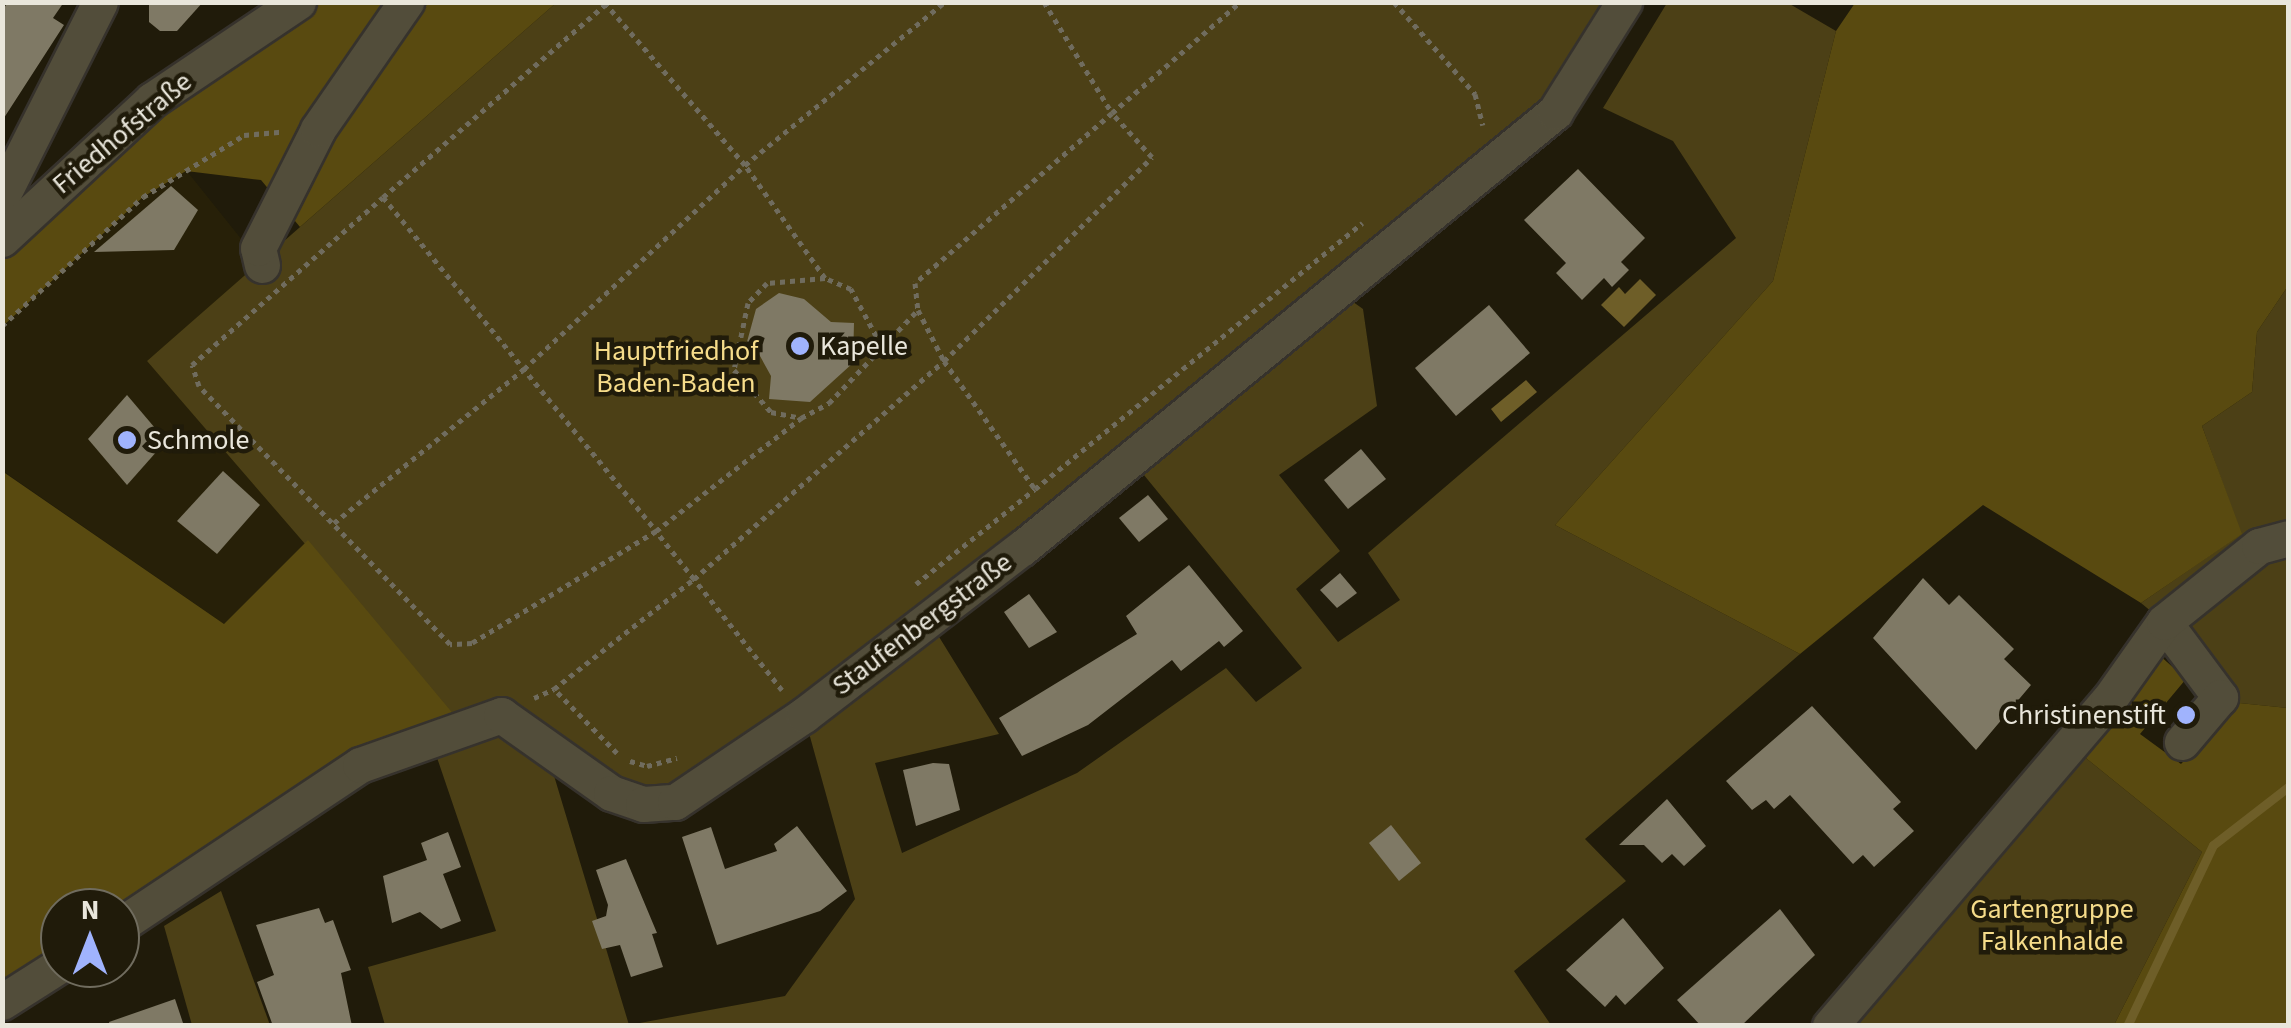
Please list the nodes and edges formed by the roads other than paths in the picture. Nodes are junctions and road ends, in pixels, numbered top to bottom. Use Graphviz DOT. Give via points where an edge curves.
graph roads {
  1 [pos="100,2"];
  2 [pos="298,2"];
  3 [pos="406,2"];
  4 [pos="1624,2"];
  5 [pos="4,217"];
  6 [pos="262,265"];
  7 [pos="2288,538"];
  8 [pos="2164,622"];
  9 [pos="2182,742"];
  10 [pos="140,912"];
  11 [pos="40,978"];
  12 [pos="2,1002"];
  13 [pos="1830,1026"];
  1 -- 5 [label="street"];
  2 -- 5 [label="street, Friedhofstraße" via="152,100"];
  3 -- 6 [label="street" via="318,129 258,248"];
  4 -- 10 [label="street, Staufenbergstraße" via="1555,112 1022,548 804,714 675,802 643,804 611,793 501,715 360,765"];
  7 -- 8 [label="street" via="2258,546"];
  8 -- 9 [label="street" via="2220,697"];
  8 -- 13 [label="street" via="2108,701"];
  11 -- 12 [label="street"];
}
